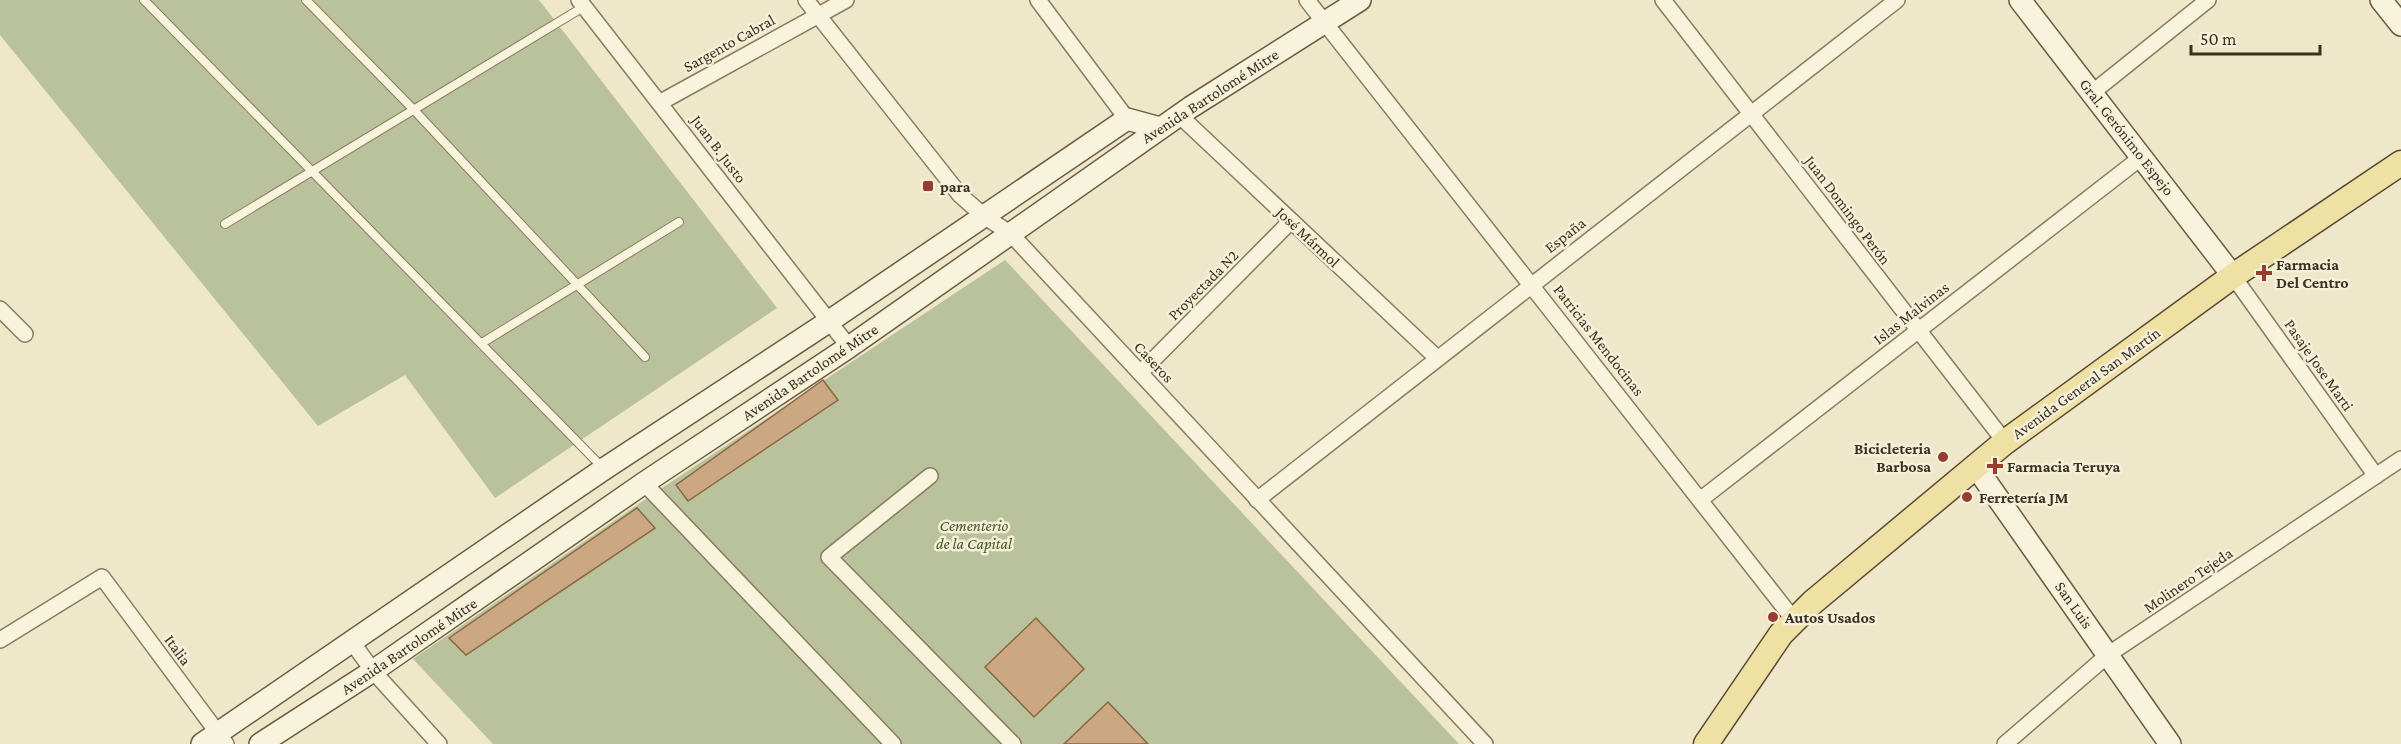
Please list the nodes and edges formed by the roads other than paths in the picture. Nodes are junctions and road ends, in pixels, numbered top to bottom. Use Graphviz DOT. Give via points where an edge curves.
graph roads {
  1 [pos="144,0"];
  2 [pos="306,0"];
  3 [pos="806,0"];
  4 [pos="846,0"];
  5 [pos="1038,0"];
  6 [pos="1307,0"];
  7 [pos="1360,0"];
  8 [pos="1663,0"];
  9 [pos="1897,0"];
  10 [pos="2020,0"];
  11 [pos="2208,0"];
  12 [pos="2380,0"];
  13 [pos="582,3"];
  14 [pos="817,14"];
  15 [pos="1324,21"];
  16 [pos="2401,25"];
  17 [pos="2093,92"];
  18 [pos="661,102"];
  19 [pos="414,110"];
  20 [pos="1750,112"];
  21 [pos="1179,115"];
  22 [pos="1127,119"];
  23 [pos="1160,128"];
  24 [pos="2143,156"];
  25 [pos="2401,163"];
  26 [pos="312,173"];
  27 [pos="985,217"];
  28 [pos="1291,221"];
  29 [pos="679,222"];
  30 [pos="225,224"];
  31 [pos="1010,233"];
  32 [pos="2233,276"];
  33 [pos="577,284"];
  34 [pos="1532,284"];
  35 [pos="0,309"];
  36 [pos="828,322"];
  37 [pos="1917,331"];
  38 [pos="25,334"];
  39 [pos="482,343"];
  40 [pos="849,347"];
  41 [pos="645,357"];
  42 [pos="1437,358"];
  43 [pos="1140,373"];
  44 [pos="2005,442"];
  45 [pos="2401,459"];
  46 [pos="1976,467"];
  47 [pos="604,469"];
  48 [pos="930,476"];
  49 [pos="2376,476"];
  50 [pos="644,483"];
  51 [pos="1257,500"];
  52 [pos="1701,500"];
  53 [pos="1794,620"];
  54 [pos="0,640"];
  55 [pos="352,642"];
  56 [pos="2109,654"];
  57 [pos="373,671"];
  58 [pos="215,741"];
  59 [pos="261,744"];
  60 [pos="439,744"];
  61 [pos="893,744"];
  62 [pos="1012,744"];
  63 [pos="1485,744"];
  64 [pos="1706,744"];
  65 [pos="2005,744"];
  66 [pos="2170,744"];
  1 -- 26 [label="lane"];
  2 -- 19 [label="lane"];
  3 -- 14 [label="street, Caseros"];
  4 -- 14 [label="street, Sargento Cabral"];
  5 -- 22 [label="street"];
  6 -- 15 [label="street, Patricias Mendocinas"];
  7 -- 15 [label="street, Avenida Bartolomé Mitre"];
  8 -- 20 [label="street, Juan Domingo Perón"];
  9 -- 20 [label="street, España"];
  10 -- 17 [label="street, Gral. Gerónimo Espejo"];
  11 -- 17 [label="street"];
  12 -- 16 [label="street"];
  13 -- 18 [label="street, Juan B. Justo"];
  13 -- 19 [label="lane"];
  14 -- 18 [label="street, Sargento Cabral"];
  14 -- 27 [label="street, Caseros" via="960,195"];
  15 -- 21 [label="street, Avenida Bartolomé Mitre"];
  15 -- 34 [label="street, Patricias Mendocinas"];
  17 -- 24 [label="street, Gral. Gerónimo Espejo"];
  18 -- 36 [label="street, Juan B. Justo"];
  19 -- 26 [label="lane"];
  19 -- 33 [label="lane"];
  20 -- 34 [label="street, España"];
  20 -- 37 [label="street, Juan Domingo Perón"];
  21 -- 23 [label="street, Avenida Bartolomé Mitre"];
  21 -- 28 [label="street, José Mármol"];
  22 -- 23 [label="street"];
  22 -- 27 [label="street, Avenida Bartolomé Mitre"];
  23 -- 31 [label="street, Avenida Bartolomé Mitre"];
  24 -- 32 [label="street, Gral. Gerónimo Espejo"];
  24 -- 37 [label="street, Islas Malvinas"];
  25 -- 32 [label="main road, Avenida General San Martín"];
  26 -- 30 [label="lane"];
  26 -- 39 [label="lane"];
  27 -- 31 [label="street, Caseros"];
  27 -- 36 [label="street, Avenida Bartolomé Mitre"];
  28 -- 42 [label="street, José Mármol"];
  28 -- 43 [label="street, Proyectada N2"];
  29 -- 33 [label="lane"];
  31 -- 40 [label="street, Avenida Bartolomé Mitre"];
  31 -- 43 [label="street, Caseros"];
  32 -- 44 [label="main road, Avenida General San Martín"];
  32 -- 49 [label="street, Pasaje Jose Marti"];
  33 -- 39 [label="lane"];
  33 -- 41 [label="lane"];
  34 -- 42 [label="street, España"];
  34 -- 52 [label="street, Patricias Mendocinas"];
  35 -- 38 [label="street"];
  36 -- 40 [label="street, Juan B. Justo"];
  36 -- 47 [label="street, Avenida Bartolomé Mitre"];
  37 -- 44 [label="street, Juan Domingo Perón"];
  37 -- 52 [label="street, Islas Malvinas"];
  39 -- 47 [label="lane"];
  40 -- 50 [label="street, Avenida Bartolomé Mitre"];
  42 -- 51 [label="street, España"];
  43 -- 51 [label="street, Caseros"];
  44 -- 46 [label="main road, Avenida General San Martín"];
  45 -- 49 [label="street, Molinero Tejeda"];
  46 -- 53 [label="main road, Avenida General San Martín"];
  46 -- 56 [label="street, San Luis"];
  47 -- 55 [label="street, Avenida Bartolomé Mitre"];
  48 -- 62 [label="street" via="829,557"];
  49 -- 56 [label="street, Molinero Tejeda"];
  50 -- 57 [label="street, Avenida Bartolomé Mitre"];
  50 -- 61 [label="street"];
  51 -- 63 [label="street, Caseros"];
  52 -- 53 [label="street, Patricias Mendocinas"];
  53 -- 64 [label="main road, Avenida General San Martín"];
  54 -- 58 [label="street, Italia" via="102,577"];
  55 -- 57 [label="street"];
  55 -- 58 [label="street, Avenida Bartolomé Mitre"];
  56 -- 65 [label="street, Molinero Tejeda"];
  56 -- 66 [label="street, San Luis"];
  57 -- 59 [label="street, Avenida Bartolomé Mitre"];
  57 -- 60 [label="street"];
}
